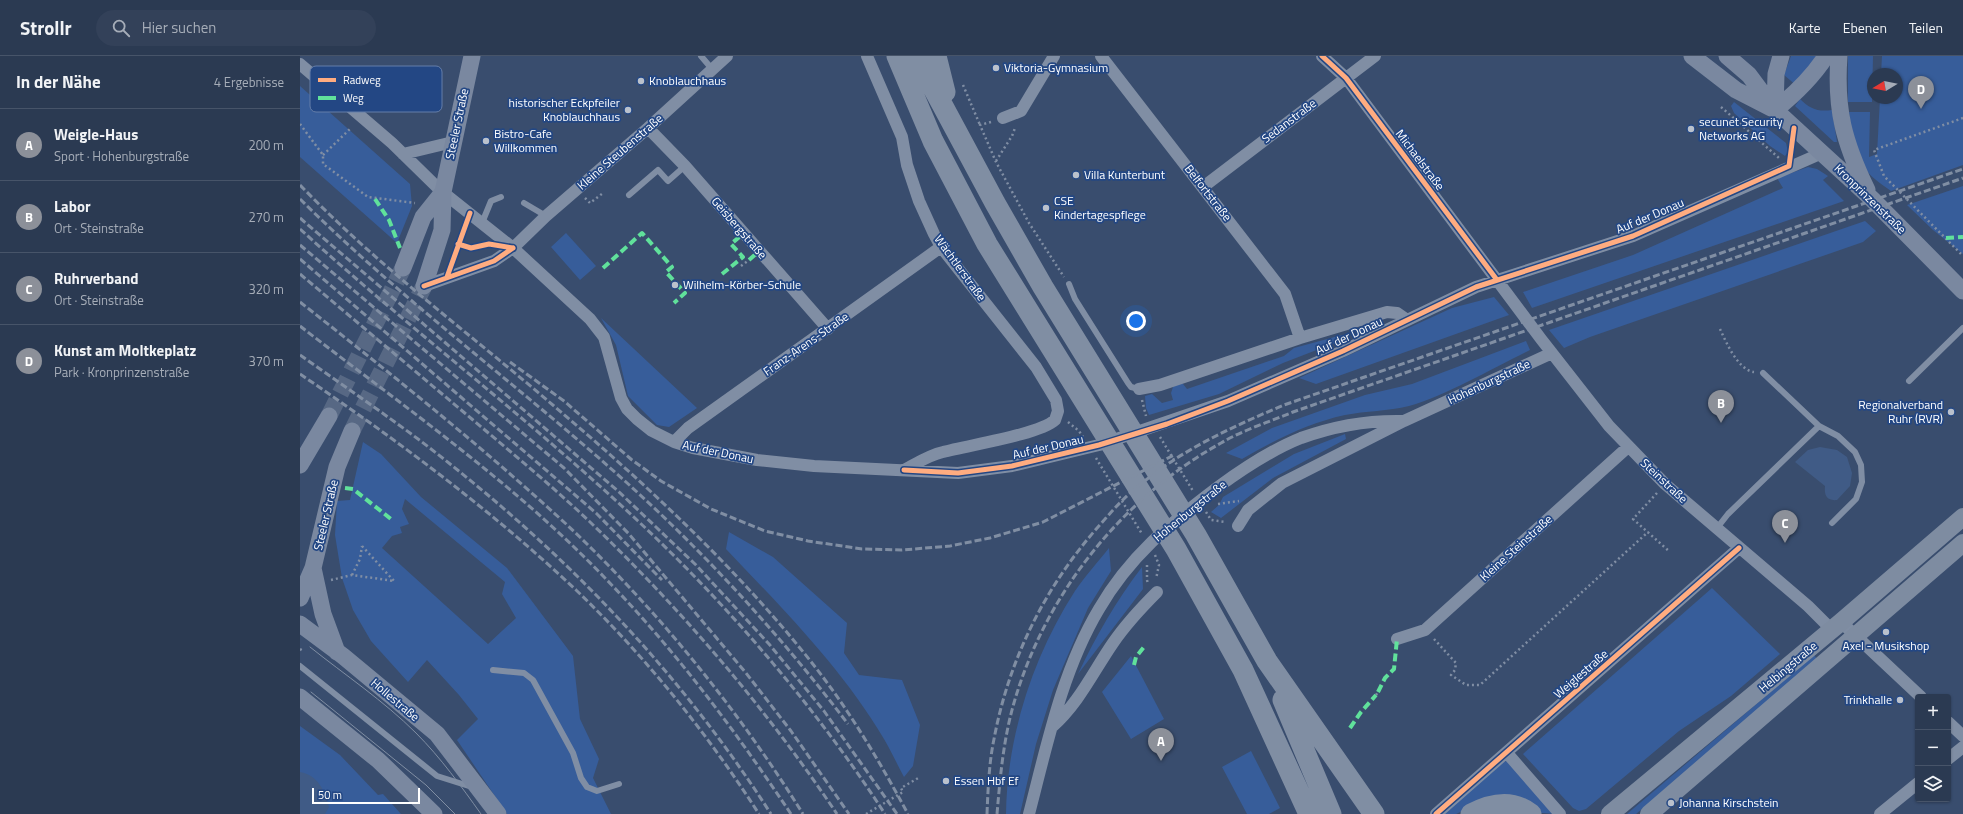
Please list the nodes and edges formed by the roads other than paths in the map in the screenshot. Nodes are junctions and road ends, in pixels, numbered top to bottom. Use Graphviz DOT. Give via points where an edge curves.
graph roads {
  1 [pos="472,56"];
  2 [pos="701,56"];
  3 [pos="867,56"];
  4 [pos="920,56"];
  5 [pos="936,56"];
  6 [pos="1054,56"];
  7 [pos="1101,56"];
  8 [pos="1322,56"];
  9 [pos="1375,56"];
  10 [pos="1692,56"];
  11 [pos="1727,56"];
  12 [pos="1781,56"];
  13 [pos="1826,56"];
  14 [pos="1839,56"];
  15 [pos="722,58"];
  16 [pos="897,60"];
  17 [pos="300,64"];
  18 [pos="712,69"];
  19 [pos="310,73"];
  20 [pos="1346,78"];
  21 [pos="1775,110"];
  22 [pos="355,112"];
  23 [pos="1003,118"];
  24 [pos="950,120"];
  25 [pos="648,128"];
  26 [pos="454,142"];
  27 [pos="1822,153"];
  28 [pos="403,154"];
  29 [pos="685,166"];
  30 [pos="1203,187"];
  31 [pos="443,192"];
  32 [pos="629,195"];
  33 [pos="501,197"];
  34 [pos="1872,200"];
  35 [pos="524,203"];
  36 [pos="546,216"];
  37 [pos="482,223"];
  38 [pos="941,247"];
  39 [pos="513,248"];
  40 [pos="403,268"];
  41 [pos="1497,280"];
  42 [pos="1069,284"];
  43 [pos="424,286"];
  44 [pos="1963,291"];
  45 [pos="1519,310"];
  46 [pos="1407,320"];
  47 [pos="1963,328"];
  48 [pos="828,329"];
  49 [pos="1300,338"];
  50 [pos="1552,353"];
  51 [pos="1763,373"];
  52 [pos="1909,380"];
  53 [pos="1141,395"];
  54 [pos="329,416"];
  55 [pos="1404,421"];
  56 [pos="1819,426"];
  57 [pos="352,431"];
  58 [pos="1032,431"];
  59 [pos="674,442"];
  60 [pos="1628,447"];
  61 [pos="300,465"];
  62 [pos="904,470"];
  63 [pos="1963,517"];
  64 [pos="1832,523"];
  65 [pos="1238,526"];
  66 [pos="1717,528"];
  67 [pos="1963,543"];
  68 [pos="1739,548"];
  69 [pos="315,576"];
  70 [pos="1157,592"];
  71 [pos="300,598"];
  72 [pos="300,624"];
  73 [pos="1836,626"];
  74 [pos="1855,636"];
  75 [pos="1397,639"];
  76 [pos="338,653"];
  77 [pos="1267,661"];
  78 [pos="300,666"];
  79 [pos="493,670"];
  80 [pos="1918,694"];
  81 [pos="301,699"];
  82 [pos="1951,725"];
  83 [pos="1052,727"];
  84 [pos="1963,736"];
  85 [pos="1963,746"];
  86 [pos="1507,753"];
  87 [pos="1951,756"];
  88 [pos="619,784"];
  89 [pos="1915,785"];
  90 [pos="478,788"];
  91 [pos="1328,807"];
  92 [pos="1307,810"];
  93 [pos="434,814"];
  94 [pos="498,814"];
  95 [pos="1029,814"];
  96 [pos="1374,814"];
  97 [pos="1436,814"];
  98 [pos="1471,814"];
  99 [pos="1531,814"];
  100 [pos="1560,814"];
  101 [pos="1610,814"];
  102 [pos="1649,814"];
  103 [pos="1880,814"];
  1 -- 26 [label="main road, Steeler Straße"];
  2 -- 18 [label="lane"];
  3 -- 38 [label="street, Wächtlerstraße" via="902,137 907,165 919,201"];
  4 -- 24 [label="highway"];
  5 -- 24 [label="highway"];
  6 -- 23 [label="street" via="1021,111"];
  7 -- 30 [label="street, Belfortstraße"];
  8 -- 20 [label="street, Michaelstraße"];
  9 -- 20 [label="street, Sedanstraße"];
  10 -- 21 [label="main road" via="1736,90"];
  11 -- 21 [label="main road" via="1749,75"];
  12 -- 21 [label="main road" via="1776,74"];
  13 -- 21 [label="main road" via="1802,87"];
  14 -- 34 [label="main road" via="1838,90 1843,131"];
  15 -- 18 [label="street, Kleine Steubenstraße"];
  16 -- 92 [label="highway" via="933,141 987,244 1176,549 1243,670"];
  17 -- 19 [label="street, Auf der Donau"];
  18 -- 25 [label="street, Kleine Steubenstraße"];
  20 -- 30 [label="street, Sedanstraße"];
  20 -- 41 [label="street, Michaelstraße"];
  21 -- 27 [label="main road, Kronprinzenstraße"];
  22 -- 28 [label="street, Auf der Donau"];
  24 -- 77 [label="highway" via="995,204 1196,535"];
  25 -- 29 [label="street, Geisbergstraße"];
  25 -- 36 [label="street, Kleine Steubenstraße"];
  26 -- 28 [label="street"];
  26 -- 31 [label="main road, Steeler Straße"];
  27 -- 34 [label="main road, Kronprinzenstraße"];
  27 -- 41 [label="street, Auf der Donau" via="1633,236"];
  28 -- 31 [label="street, Auf der Donau"];
  29 -- 32 [label="lane" via="668,181 658,170"];
  29 -- 48 [label="street, Geisbergstraße"];
  30 -- 49 [label="street, Belfortstraße" via="1285,294"];
  31 -- 37 [label="street, Auf der Donau"];
  31 -- 40 [label="main road, Steeler Straße" via="423,217"];
  31 -- 43 [label="main road, Steeler Straße" via="442,230"];
  33 -- 37 [label="lane" via="491,201"];
  34 -- 44 [label="main road, Kronprinzenstraße"];
  35 -- 36 [label="lane"];
  36 -- 39 [label="street, Kleine Steubenstraße"];
  37 -- 39 [label="street, Auf der Donau"];
  38 -- 48 [label="street, Franz-Arens-Straße"];
  38 -- 58 [label="street, Wächtlerstraße" via="1036,367 1056,400 1058,411 1055,420"];
  39 -- 43 [label="street" via="494,261"];
  39 -- 59 [label="street, Auf der Donau" via="597,327 604,337 621,398 627,409 652,431"];
  41 -- 45 [label="street, Michaelstraße"];
  41 -- 46 [label="street, Auf der Donau" via="1476,287"];
  42 -- 53 [label="lane" via="1075,300 1128,383"];
  45 -- 50 [label="street, Steinstraße"];
  46 -- 49 [label="street, Auf der Donau" via="1397,313 1387,312"];
  46 -- 62 [label="street, Auf der Donau" via="1228,402 1099,445 1005,467 958,473"];
  47 -- 52 [label="lane"];
  48 -- 59 [label="street, Franz-Arens-Straße" via="688,428"];
  49 -- 53 [label="street, Auf der Donau" via="1160,385"];
  50 -- 55 [label="street, Hohenburgstraße"];
  50 -- 60 [label="street, Steinstraße"];
  51 -- 56 [label="lane"];
  54 -- 61 [label="main road"];
  55 -- 65 [label="street, Hohenburgstraße" via="1282,482 1248,510"];
  55 -- 83 [label="street, Hohenburgstraße" via="1363,422 1321,431 1300,439 1256,461 1173,521 1118,578 1098,610 1076,655"];
  56 -- 64 [label="lane" via="1838,436 1855,452 1861,466 1862,482 1856,499"];
  56 -- 66 [label="lane" via="1728,514"];
  57 -- 69 [label="main road, Steeler Straße" via="337,467"];
  58 -- 62 [label="street, Auf der Donau" via="942,452"];
  59 -- 62 [label="street, Auf der Donau" via="757,460 814,466"];
  60 -- 66 [label="street, Steinstraße" via="1665,484"];
  60 -- 75 [label="street, Kleine Steinstraße" via="1426,630"];
  63 -- 73 [label="main road, Helbingstraße"];
  66 -- 68 [label="street, Steinstraße"];
  67 -- 74 [label="main road, Helbingstraße"];
  68 -- 73 [label="street, Steinstraße"];
  68 -- 86 [label="street, Weiglestraße"];
  69 -- 71 [label="main road, Steeler Straße"];
  69 -- 76 [label="main road" via="323,614"];
  70 -- 83 [label="street" via="1134,615 1074,705"];
  72 -- 76 [label="main road, Hollestraße"];
  73 -- 74 [label="street, Steinstraße"];
  73 -- 101 [label="main road, Helbingstraße"];
  74 -- 80 [label="street, Steinstraße"];
  74 -- 102 [label="main road, Helbingstraße"];
  76 -- 90 [label="main road, Hollestraße" via="437,734"];
  77 -- 91 [label="highway"];
  77 -- 96 [label="highway"];
  78 -- 90 [label="lane" via="437,776"];
  79 -- 88 [label="lane" via="524,673 533,680 573,753 581,778 587,787 597,790"];
  81 -- 93 [label="main road" via="378,760"];
  82 -- 84 [label="street"];
  83 -- 95 [label="street, Hohenburgstraße"];
  85 -- 87 [label="street"];
  86 -- 97 [label="street, Weiglestraße"];
  86 -- 100 [label="street"];
  89 -- 103 [label="street"];
  90 -- 94 [label="main road, Hollestraße"];
  98 -- 99 [label="highway" via="1482,808 1501,804 1516,806"];
}
